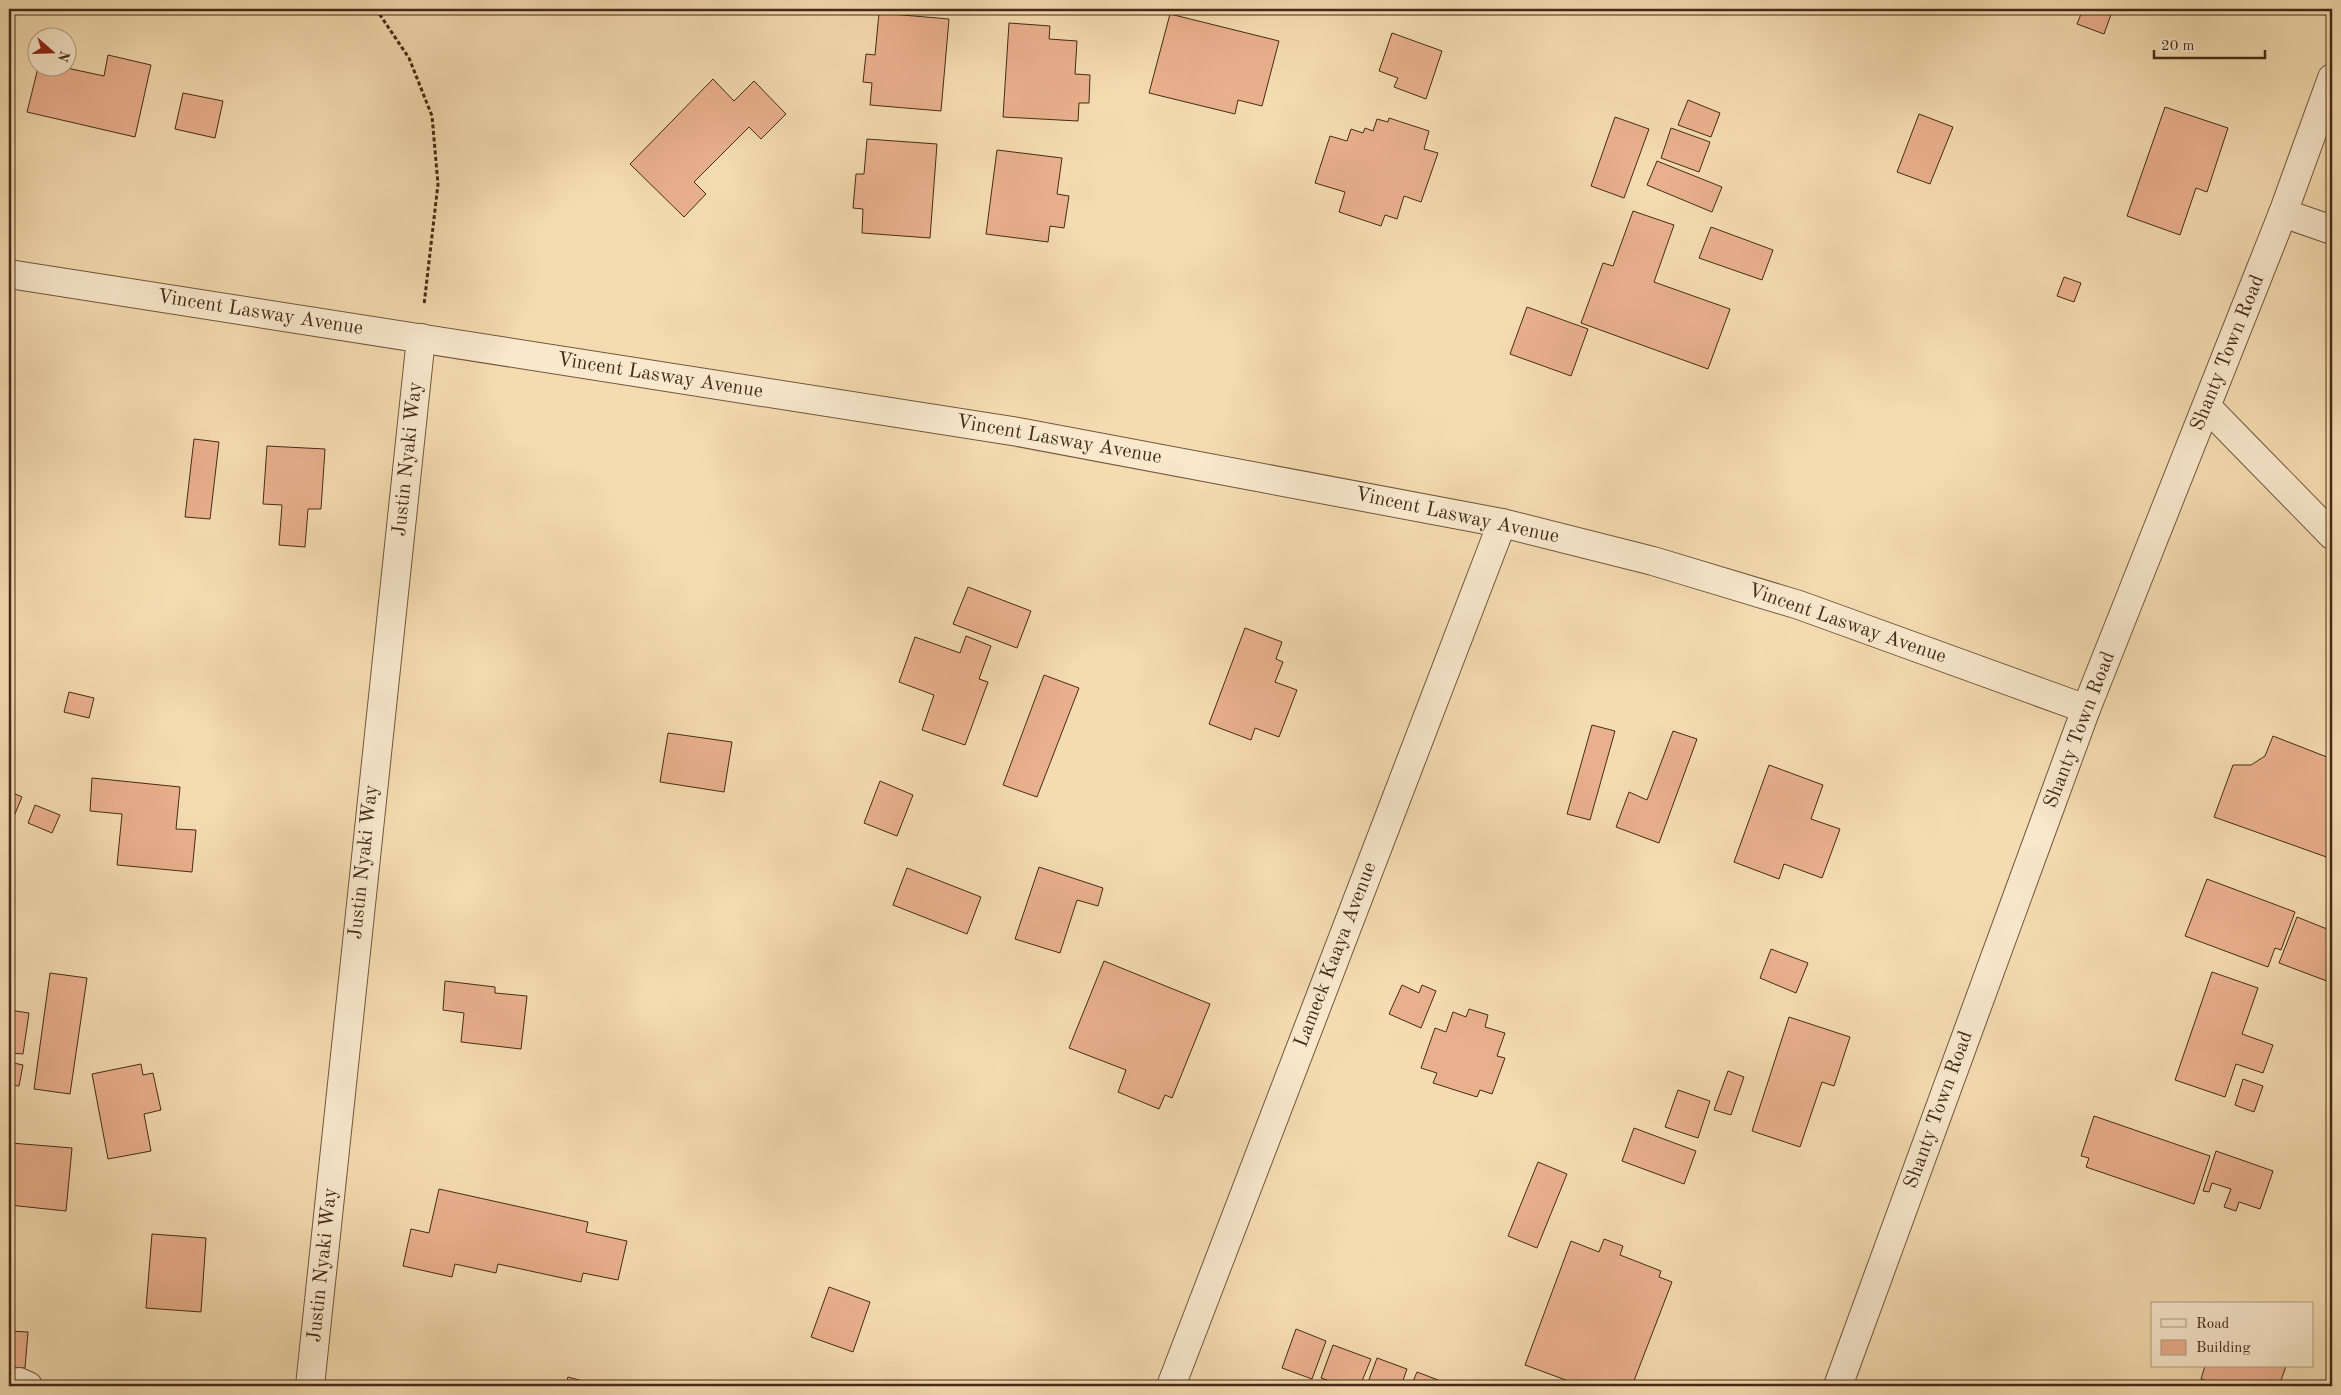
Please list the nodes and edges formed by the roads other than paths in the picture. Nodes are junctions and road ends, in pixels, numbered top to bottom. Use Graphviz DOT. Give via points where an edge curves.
graph roads {
  1 [pos="2332,78"];
  2 [pos="2283,213"];
  3 [pos="2332,230"];
  4 [pos="9,274"];
  5 [pos="421,338"];
  6 [pos="2206,407"];
  7 [pos="1502,523"];
  8 [pos="2332,535"];
  9 [pos="2086,709"];
  10 [pos="310,1386"];
  11 [pos="1171,1386"];
  12 [pos="1838,1386"];
  1 -- 2 [label="street, Shanty Town Road"];
  2 -- 3 [label="street"];
  2 -- 6 [label="street, Shanty Town Road"];
  4 -- 5 [label="street, Vincent Lasway Avenue"];
  5 -- 7 [label="street, Vincent Lasway Avenue" via="1018,432"];
  5 -- 10 [label="street, Justin Nyaki Way"];
  6 -- 8 [label="street"];
  6 -- 9 [label="street, Shanty Town Road"];
  7 -- 9 [label="street, Vincent Lasway Avenue" via="1653,561 1799,605"];
  7 -- 11 [label="street, Lameck Kaaya Avenue"];
  9 -- 12 [label="street, Shanty Town Road"];
}
